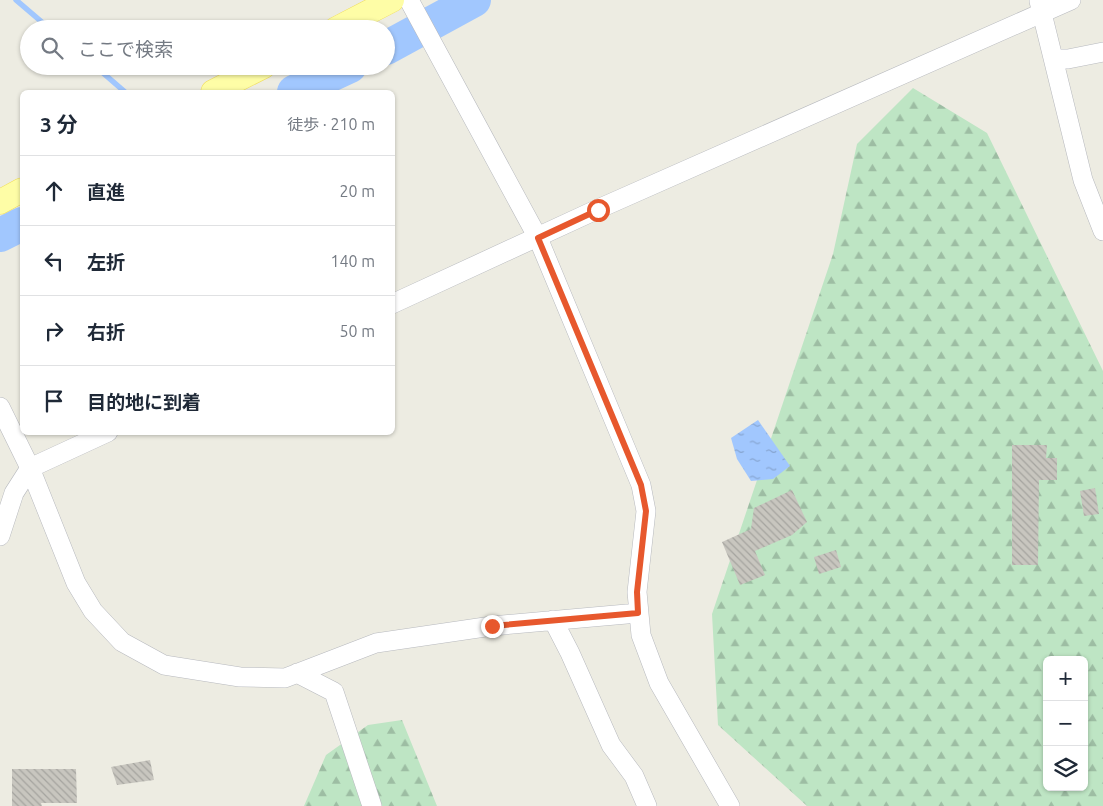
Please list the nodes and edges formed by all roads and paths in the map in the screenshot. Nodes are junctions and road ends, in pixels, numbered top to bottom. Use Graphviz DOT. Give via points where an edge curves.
graph roads {
  1 [pos="392,0"];
  2 [pos="409,0"];
  3 [pos="1071,0"];
  4 [pos="1040,6"];
  5 [pos="353,20"];
  6 [pos="1103,52"];
  7 [pos="1054,60"];
  8 [pos="246,75"];
  9 [pos="217,90"];
  10 [pos="20,191"];
  11 [pos="0,202"];
  12 [pos="1103,231"];
  13 [pos="538,238"];
  14 [pos="395,303"];
  15 [pos="0,407"];
  16 [pos="102,435"];
  17 [pos="30,468"];
  18 [pos="0,536"];
  19 [pos="638,613"];
  20 [pos="553,620"];
  21 [pos="296,673"];
  22 [pos="372,806"];
  23 [pos="647,806"];
  24 [pos="730,806"];
  1 -- 5 [label="main road"];
  2 -- 13 [label="street"];
  3 -- 4 [label="street"];
  4 -- 7 [label="street"];
  4 -- 13 [label="street"];
  6 -- 7 [label="street"];
  7 -- 12 [label="street" via="1083,180"];
  8 -- 9 [label="main road"];
  10 -- 11 [label="main road"];
  13 -- 14 [label="street"];
  13 -- 19 [label="street" via="641,485 646,511 637,592"];
  15 -- 17 [label="street"];
  16 -- 17 [label="street"];
  17 -- 18 [label="street" via="14,493"];
  17 -- 21 [label="street" via="76,583 93,610 122,642 164,665 240,677 285,678"];
  19 -- 20 [label="street"];
  19 -- 24 [label="street" via="641,635 659,683"];
  20 -- 21 [label="street" via="376,643"];
  20 -- 23 [label="street" via="611,746 634,776"];
  21 -- 22 [label="street" via="334,692"];
}
